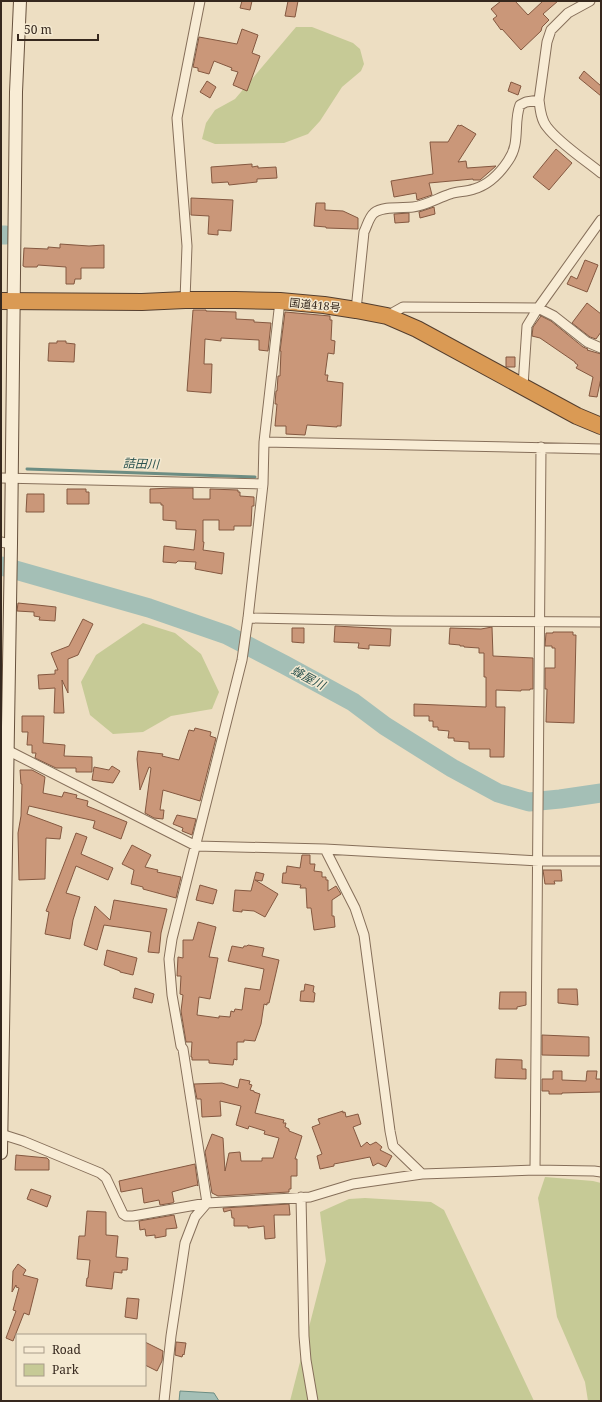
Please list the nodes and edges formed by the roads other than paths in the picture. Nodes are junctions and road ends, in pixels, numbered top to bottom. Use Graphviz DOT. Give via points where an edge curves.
graph roads {
  1 [pos="20,1"];
  2 [pos="200,1"];
  3 [pos="590,1"];
  4 [pos="538,100"];
  5 [pos="601,173"];
  6 [pos="601,220"];
  7 [pos="185,300"];
  8 [pos="280,301"];
  9 [pos="8,302"];
  10 [pos="538,308"];
  11 [pos="356,310"];
  12 [pos="387,316"];
  13 [pos="601,348"];
  14 [pos="523,386"];
  15 [pos="601,426"];
  16 [pos="264,442"];
  17 [pos="541,448"];
  18 [pos="601,449"];
  19 [pos="6,478"];
  20 [pos="263,484"];
  21 [pos="8,546"];
  22 [pos="248,618"];
  23 [pos="601,622"];
  24 [pos="540,623"];
  25 [pos="4,750"];
  26 [pos="196,846"];
  27 [pos="325,849"];
  28 [pos="538,861"];
  29 [pos="601,862"];
  30 [pos="1,1134"];
  31 [pos="1,1153"];
  32 [pos="535,1170"];
  33 [pos="601,1172"];
  34 [pos="422,1174"];
  35 [pos="301,1197"];
  36 [pos="206,1203"];
  37 [pos="164,1401"];
  38 [pos="312,1401"];
  1 -- 9 [label="street"];
  2 -- 7 [label="street" via="177,118 187,246"];
  3 -- 4 [label="street" via="568,13 551,30"];
  4 -- 5 [label="street" via="546,126"];
  4 -- 11 [label="street" via="520,105 517,113 516,141 510,159 486,184 415,207 385,209 374,213 364,232"];
  6 -- 10 [label="street"];
  7 -- 8 [label="highway, 国道418号"];
  7 -- 9 [label="highway, 国道418号"];
  8 -- 11 [label="highway, 国道418号"];
  8 -- 16 [label="street"];
  9 -- 19 [label="street"];
  10 -- 12 [label="street" via="403,306"];
  10 -- 13 [label="street" via="554,316 586,342"];
  10 -- 14 [label="street" via="527,326"];
  11 -- 12 [label="highway, 国道418号"];
  12 -- 14 [label="highway, 国道418号" via="417,329"];
  14 -- 15 [label="highway, 国道418号" via="577,416"];
  16 -- 17 [label="street"];
  16 -- 20 [label="street"];
  17 -- 18 [label="street"];
  17 -- 24 [label="street"];
  19 -- 20 [label="street"];
  19 -- 21 [label="street"];
  20 -- 22 [label="street"];
  21 -- 25 [label="street" via="10,584"];
  22 -- 24 [label="street"];
  22 -- 26 [label="street" via="242,660"];
  23 -- 24 [label="street"];
  24 -- 28 [label="street"];
  25 -- 26 [label="street"];
  25 -- 30 [label="street"];
  26 -- 27 [label="street"];
  26 -- 36 [label="street" via="169,959 172,995 183,1049"];
  27 -- 28 [label="street"];
  27 -- 34 [label="street" via="355,908 364,934 394,1146"];
  28 -- 29 [label="street"];
  28 -- 32 [label="street"];
  30 -- 31 [label="street"];
  30 -- 36 [label="street" via="100,1173 106,1178 126,1216"];
  32 -- 33 [label="street"];
  32 -- 34 [label="street"];
  34 -- 35 [label="street" via="353,1184 310,1197"];
  35 -- 36 [label="street"];
  35 -- 38 [label="street" via="304,1336"];
  36 -- 37 [label="street" via="195,1217 185,1243"];
}
